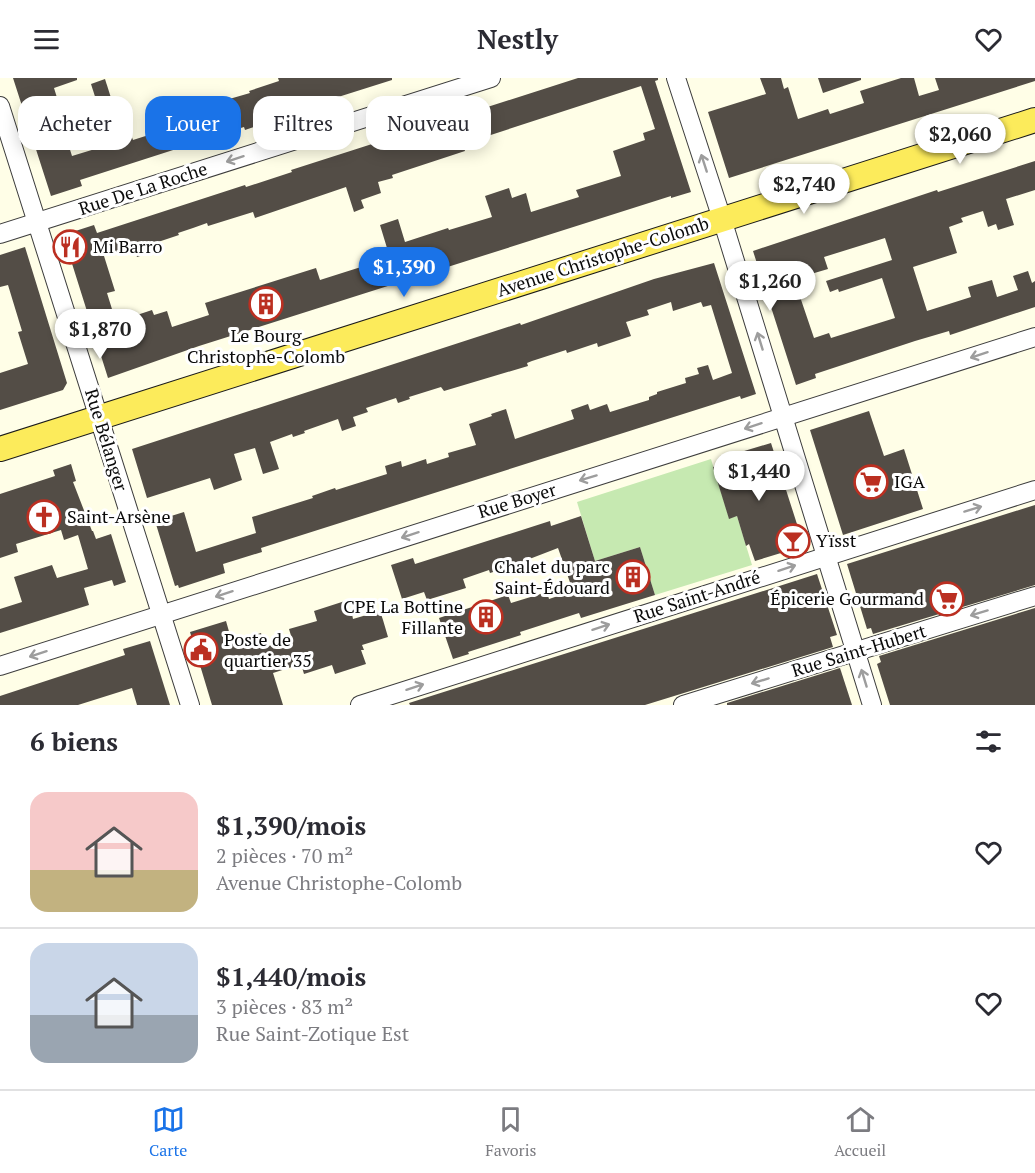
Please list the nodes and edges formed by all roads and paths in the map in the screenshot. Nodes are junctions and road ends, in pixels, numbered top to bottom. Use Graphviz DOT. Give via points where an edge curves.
graph roads {
  1 [pos="491,78"];
  2 [pos="676,78"];
  3 [pos="0,106"];
  4 [pos="1035,120"];
  5 [pos="722,219"];
  6 [pos="37,222"];
  7 [pos="0,234"];
  8 [pos="1035,337"];
  9 [pos="783,417"];
  10 [pos="100,418"];
  11 [pos="0,449"];
  12 [pos="1035,490"];
  13 [pos="826,555"];
  14 [pos="1035,596"];
  15 [pos="162,614"];
  16 [pos="856,651"];
  17 [pos="0,666"];
  18 [pos="190,705"];
  19 [pos="360,705"];
  20 [pos="683,705"];
  21 [pos="872,705"];
  1 -- 6 [label="street, Rue De La Roche, one-way"];
  5 -- 2 [label="street, one-way"];
  3 -- 6 [label="street, Rue Bélanger"];
  4 -- 5 [label="main road, Avenue Christophe-Colomb"];
  9 -- 5 [label="street, one-way"];
  5 -- 10 [label="main road, Avenue Christophe-Colomb"];
  6 -- 7 [label="street, Rue De La Roche"];
  6 -- 10 [label="street, Rue Bélanger"];
  8 -- 9 [label="street, Rue Boyer, one-way"];
  9 -- 13 [label="street"];
  9 -- 15 [label="street, Rue Boyer, one-way"];
  10 -- 11 [label="main road, Avenue Christophe-Colomb"];
  10 -- 15 [label="street, Rue Bélanger"];
  13 -- 12 [label="street, Rue Saint-André, one-way"];
  13 -- 16 [label="street"];
  19 -- 13 [label="street, Rue Saint-André, one-way"];
  14 -- 16 [label="street, Rue Saint-Hubert, one-way"];
  15 -- 17 [label="street, Rue Boyer, one-way"];
  15 -- 18 [label="street, Rue Bélanger"];
  16 -- 20 [label="street, Rue Saint-Hubert, one-way"];
  21 -- 16 [label="street, one-way"];
}
